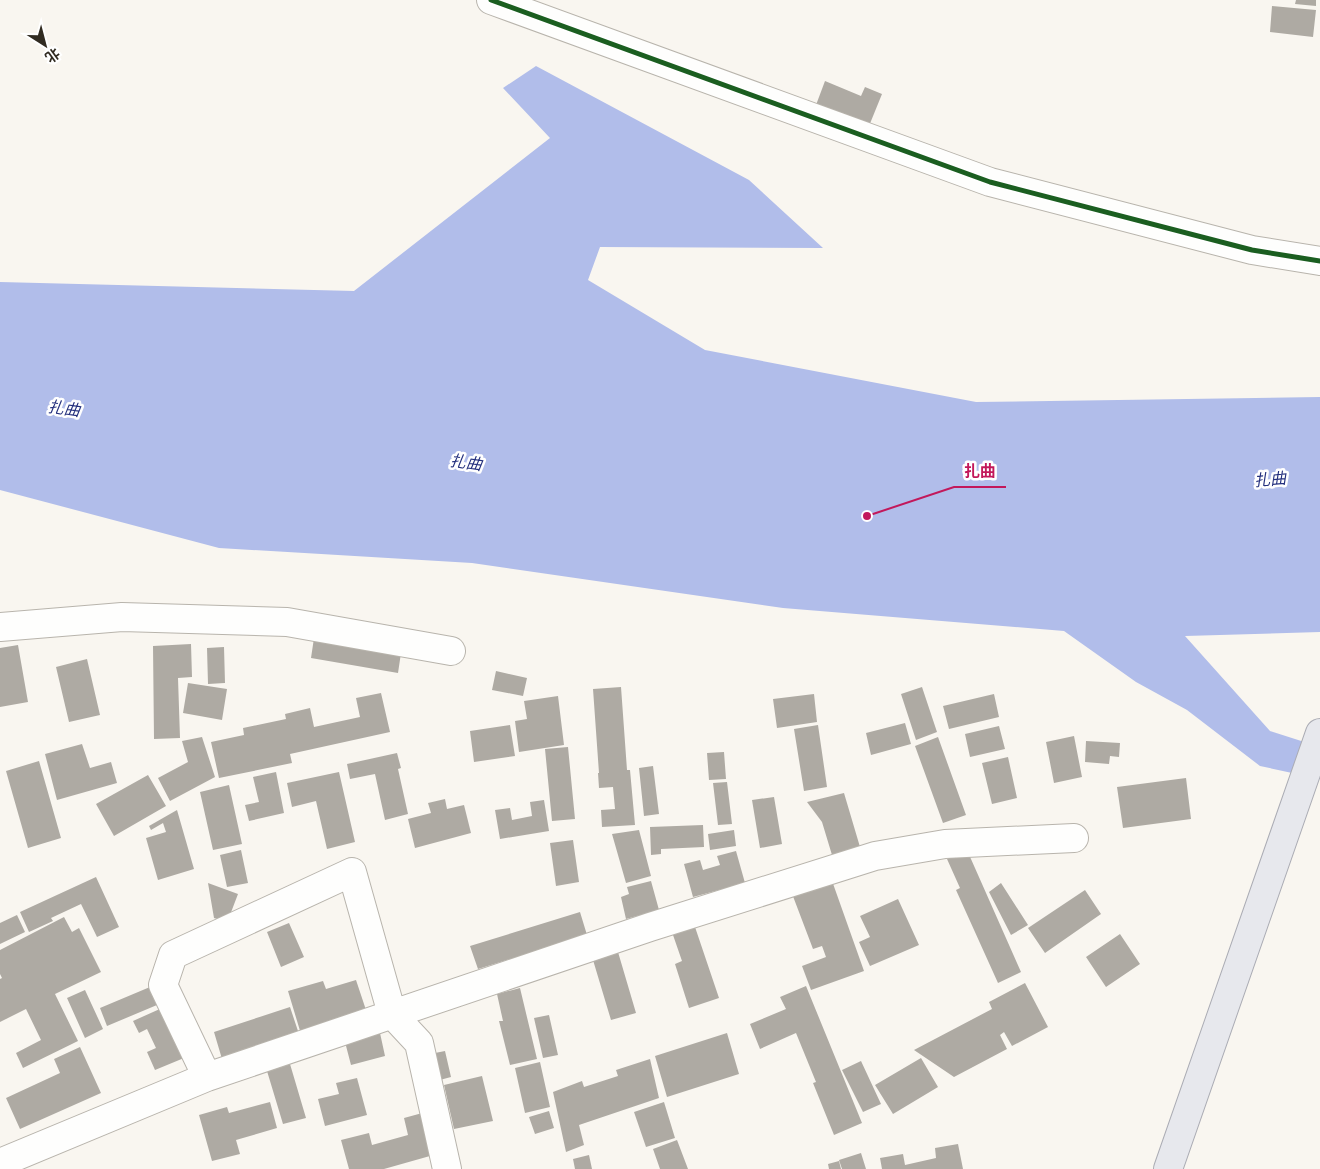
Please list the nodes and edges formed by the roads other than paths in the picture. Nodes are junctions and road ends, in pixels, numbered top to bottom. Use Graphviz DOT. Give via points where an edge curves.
graph roads {
  1 [pos="490,0"];
  2 [pos="1320,261"];
  3 [pos="0,627"];
  4 [pos="451,651"];
  5 [pos="1320,733"];
  6 [pos="1074,838"];
  7 [pos="392,1014"];
  8 [pos="207,1077"];
  9 [pos="0,1164"];
  10 [pos="447,1169"];
  11 [pos="1168,1169"];
  1 -- 2 [label="street" via="990,182 1252,250"];
  3 -- 4 [label="street" via="122,617 287,622"];
  5 -- 11 [label="main road"];
  6 -- 7 [label="street" via="945,844 875,856"];
  7 -- 8 [label="street"];
  7 -- 8 [label="street" via="352,872 173,955 164,984"];
  7 -- 10 [label="street" via="419,1043"];
  8 -- 9 [label="street"];
}
